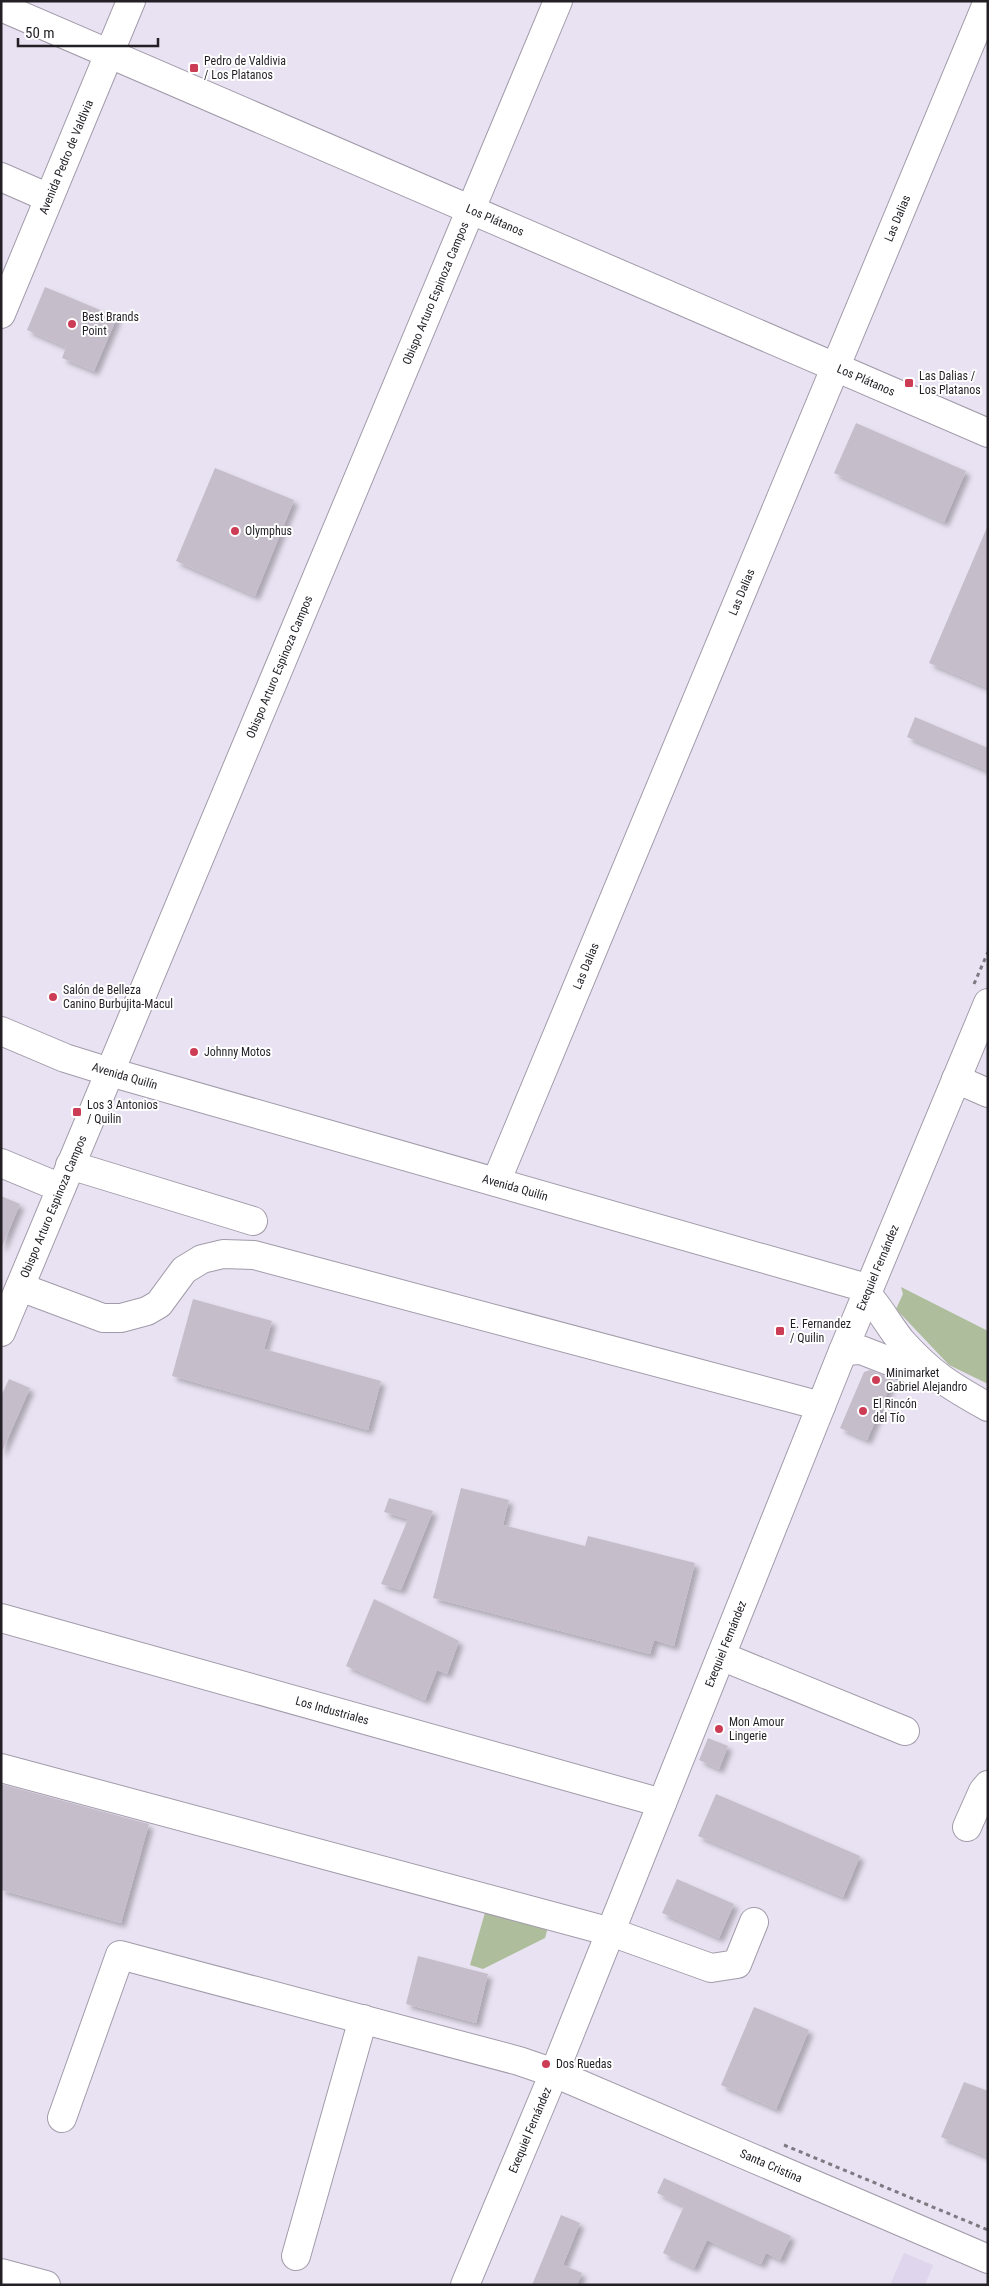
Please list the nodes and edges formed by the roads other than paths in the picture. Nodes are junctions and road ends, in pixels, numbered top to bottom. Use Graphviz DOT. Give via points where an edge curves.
graph roads {
  1 [pos="132,1"];
  2 [pos="558,1"];
  3 [pos="988,1"];
  4 [pos="1,7"];
  5 [pos="110,53"];
  6 [pos="1,177"];
  7 [pos="49,198"];
  8 [pos="471,209"];
  9 [pos="1,314"];
  10 [pos="836,367"];
  11 [pos="988,433"];
  12 [pos="988,1003"];
  13 [pos="1,1031"];
  14 [pos="110,1072"];
  15 [pos="956,1079"];
  16 [pos="988,1093"];
  17 [pos="1,1163"];
  18 [pos="66,1177"];
  19 [pos="496,1182"];
  20 [pos="253,1221"];
  21 [pos="20,1287"];
  22 [pos="866,1293"];
  23 [pos="1,1332"];
  24 [pos="843,1351"];
  25 [pos="941,1380"];
  26 [pos="821,1406"];
  27 [pos="988,1407"];
  28 [pos="1,1618"];
  29 [pos="721,1656"];
  30 [pos="905,1731"];
  31 [pos="1,1768"];
  32 [pos="988,1785"];
  33 [pos="662,1803"];
  34 [pos="967,1827"];
  35 [pos="754,1922"];
  36 [pos="610,1932"];
  37 [pos="363,2019"];
  38 [pos="554,2074"];
  39 [pos="62,2118"];
  40 [pos="296,2256"];
  41 [pos="988,2259"];
  42 [pos="8,2278"];
  43 [pos="46,2285"];
  44 [pos="465,2285"];
  1 -- 5 [label="street, Avenida Pedro de Valdivia"];
  2 -- 8 [label="street, Obispo Arturo Espinoza Campos"];
  3 -- 10 [label="street, Las Dalias"];
  4 -- 5 [label="street, Los Plátanos"];
  5 -- 7 [label="street, Avenida Pedro de Valdivia"];
  5 -- 8 [label="street, Los Plátanos"];
  6 -- 7 [label="street"];
  7 -- 9 [label="street, Avenida Pedro de Valdivia"];
  8 -- 10 [label="street, Los Plátanos"];
  8 -- 14 [label="street, Obispo Arturo Espinoza Campos"];
  10 -- 11 [label="street, Los Plátanos"];
  10 -- 19 [label="street, Las Dalias"];
  12 -- 15 [label="street, Exequiel Fernández"];
  13 -- 14 [label="street, Avenida Quilín"];
  14 -- 18 [label="street, Obispo Arturo Espinoza Campos"];
  14 -- 19 [label="street, Avenida Quilín"];
  15 -- 16 [label="street"];
  15 -- 22 [label="street, Exequiel Fernández"];
  17 -- 18 [label="street"];
  18 -- 20 [label="street"];
  18 -- 21 [label="street, Obispo Arturo Espinoza Campos"];
  19 -- 22 [label="street, Avenida Quilín" via="834,1278 856,1285"];
  21 -- 23 [label="street, Obispo Arturo Espinoza Campos"];
  21 -- 26 [label="street" via="103,1318 121,1318 159,1304 184,1270 202,1259 223,1254 254,1255"];
  22 -- 24 [label="street, Exequiel Fernández"];
  22 -- 25 [label="street, Avenida Quilín" via="902,1341"];
  24 -- 25 [label="street" via="861,1350"];
  24 -- 26 [label="street, Exequiel Fernández"];
  25 -- 27 [label="street, Avenida Quilín"];
  26 -- 29 [label="street, Exequiel Fernández"];
  28 -- 33 [label="street, Los Industriales"];
  29 -- 30 [label="street"];
  29 -- 33 [label="street, Exequiel Fernández"];
  31 -- 36 [label="street"];
  32 -- 34 [label="street"];
  33 -- 36 [label="street, Exequiel Fernández"];
  35 -- 36 [label="street" via="737,1964 712,1968"];
  36 -- 38 [label="street, Exequiel Fernández"];
  37 -- 38 [label="street, Santa Cristina" via="519,2060"];
  37 -- 39 [label="street, Santa Cristina" via="120,1955"];
  37 -- 40 [label="street"];
  38 -- 41 [label="street, Santa Cristina"];
  38 -- 44 [label="street, Exequiel Fernández"];
  42 -- 43 [label="street"];
}
